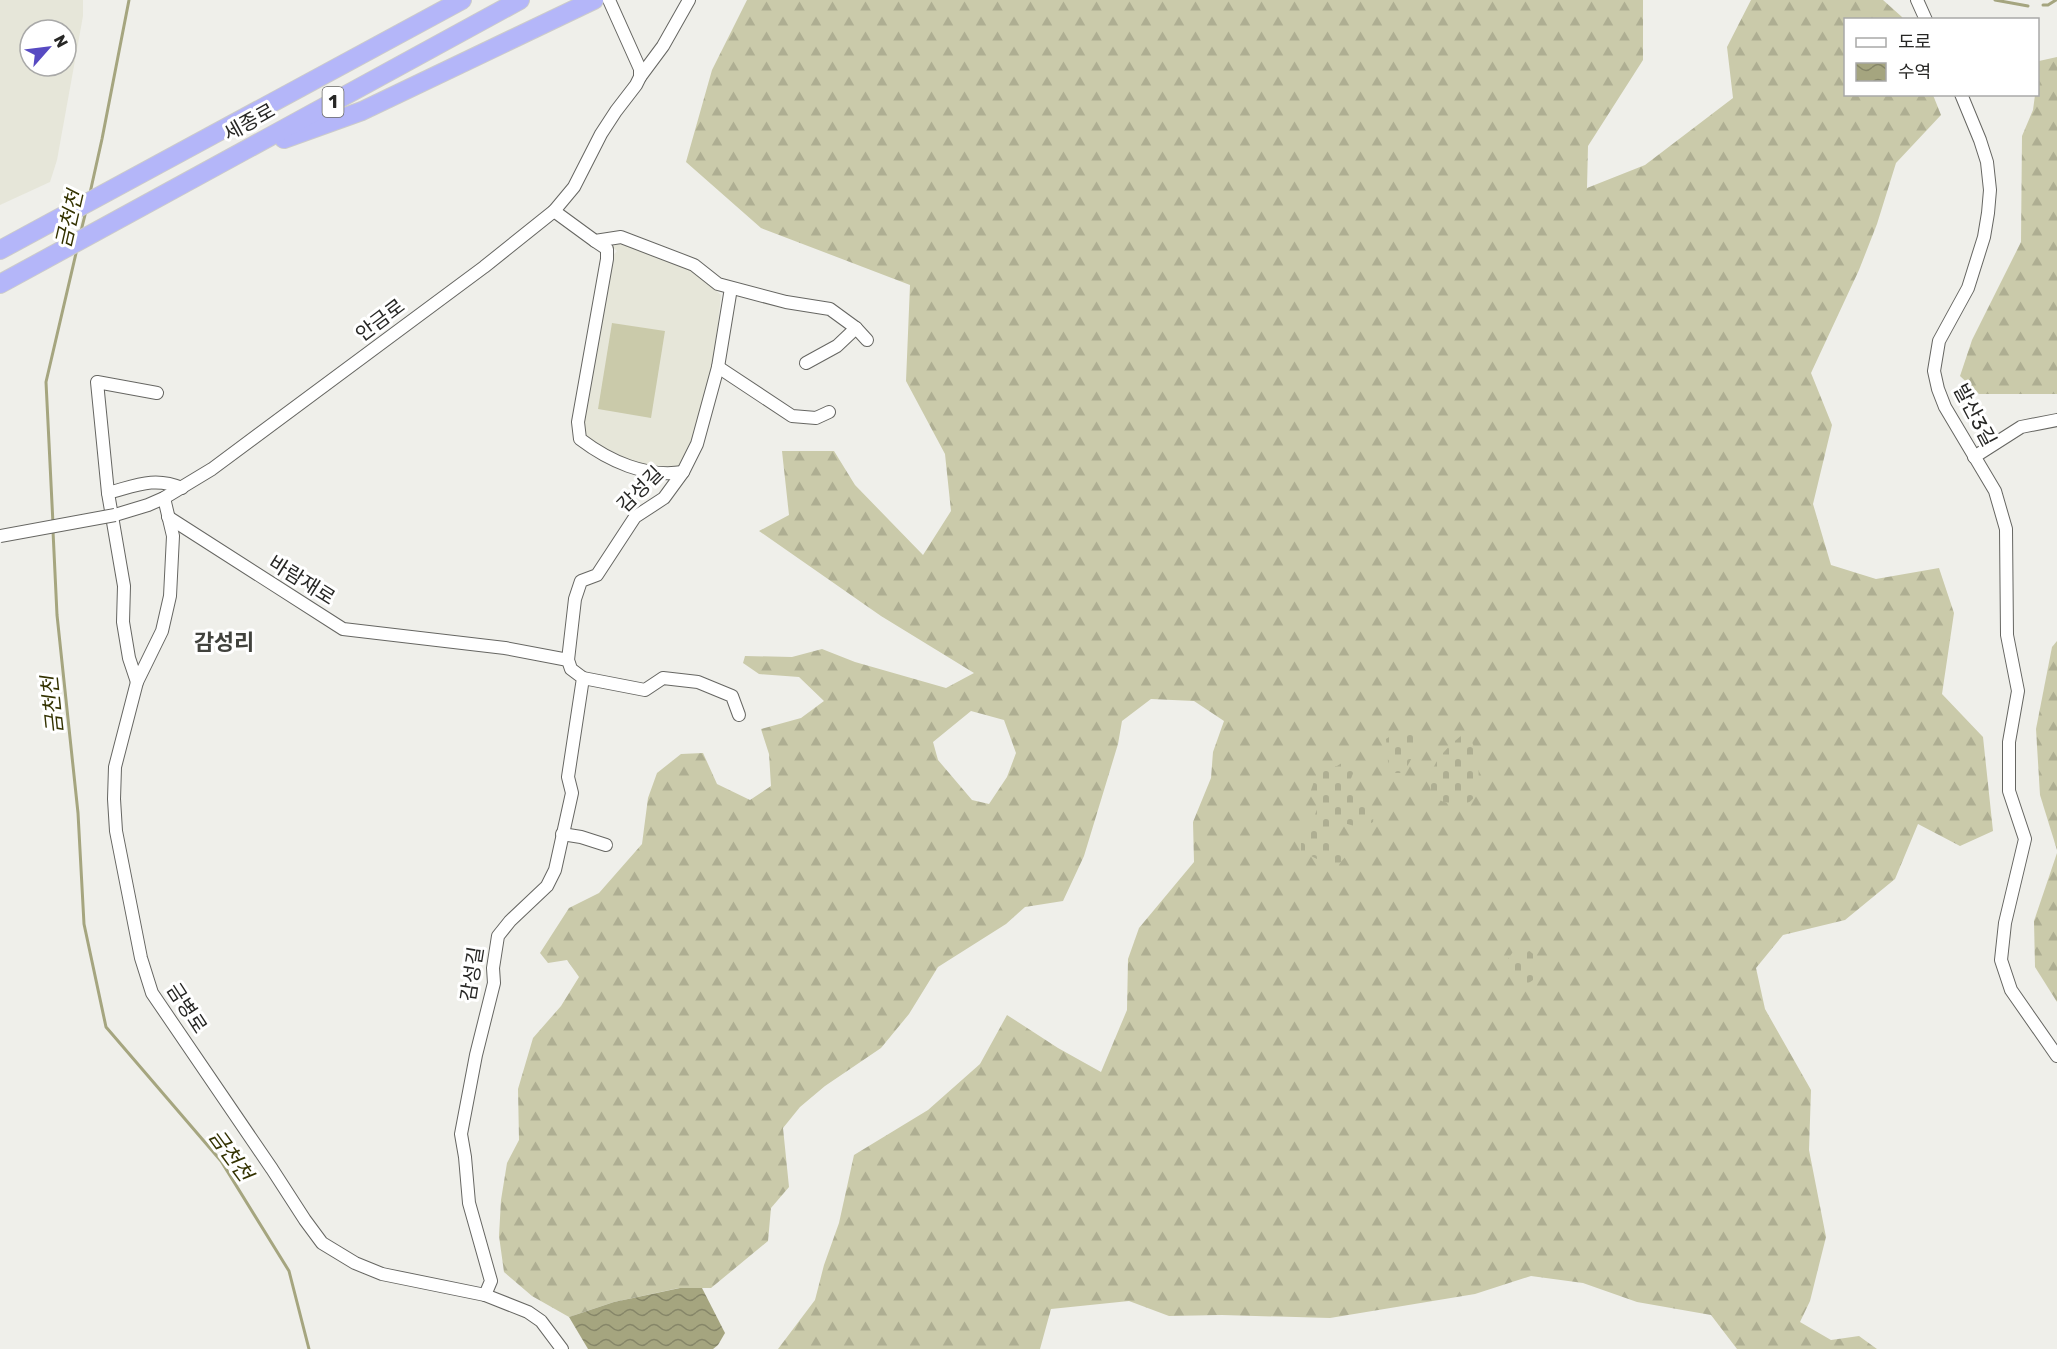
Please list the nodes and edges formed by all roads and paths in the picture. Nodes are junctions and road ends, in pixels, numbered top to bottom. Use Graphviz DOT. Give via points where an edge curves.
graph roads {
  1 [pos="462,0"];
  2 [pos="520,0"];
  3 [pos="594,0"];
  4 [pos="609,0"];
  5 [pos="689,0"];
  6 [pos="1917,0"];
  7 [pos="1925,18"];
  8 [pos="640,77"];
  9 [pos="1962,96"];
  10 [pos="229,159"];
  11 [pos="554,211"];
  12 [pos="595,241"];
  13 [pos="1,249"];
  14 [pos="0,284"];
  15 [pos="731,288"];
  16 [pos="856,328"];
  17 [pos="867,340"];
  18 [pos="806,363"];
  19 [pos="718,367"];
  20 [pos="158,393"];
  21 [pos="829,412"];
  22 [pos="2057,420"];
  23 [pos="1974,457"];
  24 [pos="683,472"];
  25 [pos="182,488"];
  26 [pos="108,493"];
  27 [pos="164,498"];
  28 [pos="168,518"];
  29 [pos="0,536"];
  30 [pos="568,660"];
  31 [pos="583,678"];
  32 [pos="137,682"];
  33 [pos="739,714"];
  34 [pos="562,834"];
  35 [pos="606,845"];
  36 [pos="2057,1056"];
  37 [pos="485,1295"];
  38 [pos="562,1349"];
  1 -- 13 [label="highway, 세종로 / 1"];
  2 -- 10 [label="highway, 세종로 / 1"];
  3 -- 10 [label="highway" via="362,111"];
  4 -- 8 [label="street"];
  5 -- 8 [label="street, 안금로"];
  6 -- 7 [label="street"];
  8 -- 11 [label="street, 안금로" via="601,134 574,187"];
  9 -- 23 [label="street, 발산3길" via="1987,162 1988,213 1968,288 1939,340 1934,371 1945,406"];
  10 -- 14 [label="highway, 세종로 / 1"];
  11 -- 12 [label="street"];
  11 -- 25 [label="street, 안금로" via="212,470"];
  12 -- 15 [label="street" via="621,237 643,244 694,266 718,284"];
  12 -- 24 [label="street" via="607,249 607,259 578,422 579,439 622,464 656,473"];
  15 -- 16 [label="street" via="830,309"];
  15 -- 19 [label="street, 감성길"];
  16 -- 17 [label="street"];
  16 -- 18 [label="street" via="837,346"];
  19 -- 21 [label="street" via="792,416 816,418"];
  19 -- 24 [label="street, 감성길" via="697,444"];
  20 -- 26 [label="street" via="97,382"];
  22 -- 23 [label="street" via="2021,427"];
  23 -- 36 [label="street, 발산3길" via="1995,491 2006,529 2007,635 2018,691 2009,742 2009,791 2025,839 2004,923 2001,960 2011,990"];
  24 -- 30 [label="street, 감성길" via="664,498 635,517 597,576 581,581"];
  25 -- 26 [label="street" via="154,481"];
  25 -- 27 [label="street, 안금로"];
  26 -- 32 [label="street" via="124,586 123,622"];
  27 -- 28 [label="street, 금병로"];
  27 -- 29 [label="street, 안금로, bridge" via="116,514"];
  28 -- 30 [label="street, 바람재로" via="343,629 505,648"];
  28 -- 32 [label="street, 금병로" via="173,536 170,596 162,631"];
  30 -- 31 [label="street" via="571,669"];
  31 -- 33 [label="street" via="645,690 663,678 698,682 732,696"];
  31 -- 34 [label="street, 감성길" via="568,777 572,793"];
  32 -- 37 [label="street, 금병로" via="115,767 114,799 116,831 141,958 152,993 322,1243 382,1274"];
  34 -- 35 [label="street"];
  34 -- 37 [label="street, 감성길" via="555,870 547,886 498,936 494,983 461,1134 469,1203 491,1281"];
  37 -- 38 [label="street, 금병로" via="542,1321"];
}
